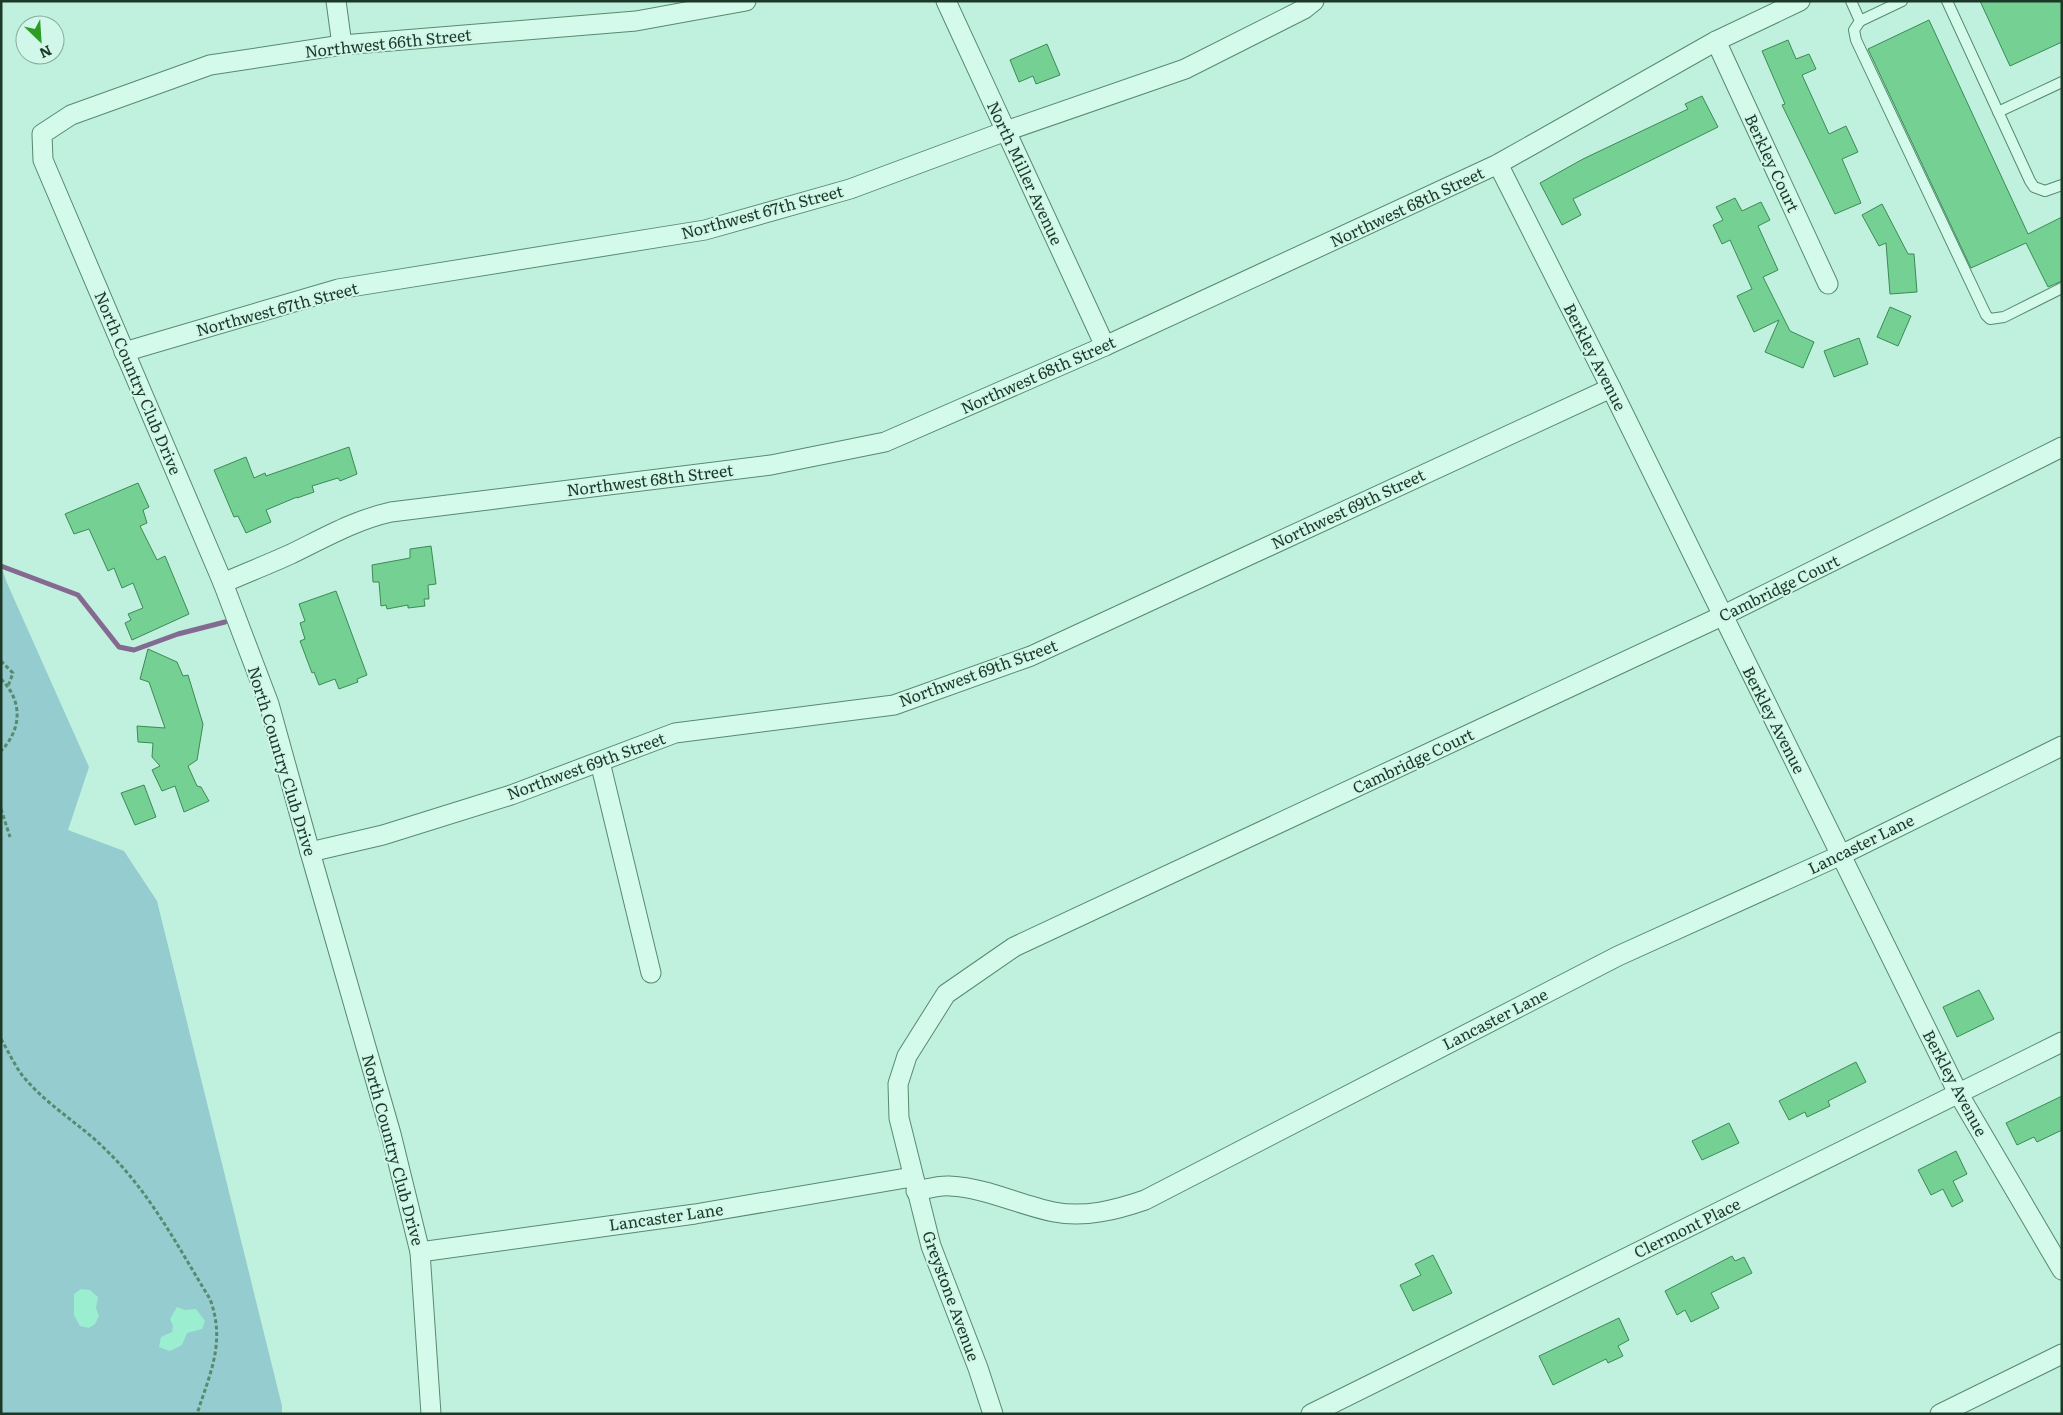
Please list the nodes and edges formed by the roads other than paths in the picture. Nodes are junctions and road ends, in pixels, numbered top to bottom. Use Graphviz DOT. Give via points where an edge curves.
graph roads {
  1 [pos="336,1"];
  2 [pos="746,1"];
  3 [pos="946,1"];
  4 [pos="1314,1"];
  5 [pos="1800,1"];
  6 [pos="1851,1"];
  7 [pos="1902,1"];
  8 [pos="1947,1"];
  9 [pos="1860,21"];
  10 [pos="1716,41"];
  11 [pos="342,45"];
  12 [pos="2062,82"];
  13 [pos="1998,112"];
  14 [pos="1006,131"];
  15 [pos="42,134"];
  16 [pos="1498,164"];
  17 [pos="2062,185"];
  18 [pos="1828,284"];
  19 [pos="2062,288"];
  20 [pos="1105,346"];
  21 [pos="124,352"];
  22 [pos="1611,388"];
  23 [pos="2062,447"];
  24 [pos="224,583"];
  25 [pos="1722,616"];
  26 [pos="2062,746"];
  27 [pos="600,762"];
  28 [pos="310,852"];
  29 [pos="1841,855"];
  30 [pos="651,973"];
  31 [pos="2062,1042"];
  32 [pos="1958,1094"];
  33 [pos="914,1184"];
  34 [pos="420,1252"];
  35 [pos="2062,1270"];
  36 [pos="2062,1354"];
  37 [pos="431,1414"];
  38 [pos="993,1414"];
  39 [pos="1311,1414"];
  40 [pos="1940,1414"];
  1 -- 11 [label="street"];
  2 -- 11 [label="street, Northwest 66th Street" via="636,21"];
  3 -- 14 [label="street, North Miller Avenue"];
  4 -- 14 [label="street, Northwest 67th Street" via="1185,69"];
  5 -- 10 [label="street, Northwest 68th Street"];
  6 -- 9 [label="lane"];
  7 -- 9 [label="lane"];
  8 -- 13 [label="lane"];
  9 -- 19 [label="lane" via="1854,30 1856,40 1986,315 1990,319 2004,317"];
  10 -- 16 [label="street, Northwest 68th Street"];
  10 -- 18 [label="street, Berkley Court"];
  11 -- 15 [label="street, Northwest 66th Street" via="210,65 71,115"];
  12 -- 13 [label="lane"];
  13 -- 17 [label="lane" via="2034,187 2045,191"];
  14 -- 20 [label="street, North Miller Avenue"];
  14 -- 21 [label="street, Northwest 67th Street" via="850,189 706,230 338,289"];
  15 -- 21 [label="street, North Country Club Drive" via="43,160"];
  16 -- 20 [label="street, Northwest 68th Street"];
  16 -- 22 [label="street, Berkley Avenue"];
  20 -- 24 [label="street, Northwest 68th Street" via="886,442 771,465 390,512 349,525"];
  21 -- 24 [label="street, North Country Club Drive"];
  22 -- 25 [label="street, Berkley Avenue"];
  22 -- 27 [label="street, Northwest 69th Street" via="1031,656 894,704 675,733"];
  23 -- 25 [label="street, Cambridge Court"];
  24 -- 28 [label="street, North Country Club Drive" via="269,704"];
  25 -- 29 [label="street, Berkley Avenue"];
  25 -- 33 [label="street, Cambridge Court" via="1014,948 946,994 907,1056 898,1084 899,1118"];
  26 -- 29 [label="street, Lancaster Lane"];
  27 -- 28 [label="street, Northwest 69th Street" via="511,795 383,835"];
  27 -- 30 [label="street"];
  28 -- 34 [label="street, North Country Club Drive" via="391,1134"];
  29 -- 32 [label="street, Berkley Avenue"];
  29 -- 33 [label="street, Lancaster Lane" via="1618,956 1145,1200 1116,1210 1083,1214 1055,1212 981,1190"];
  31 -- 32 [label="street, Clermont Place"];
  32 -- 35 [label="street, Berkley Avenue"];
  32 -- 39 [label="street, Clermont Place"];
  33 -- 34 [label="street, Lancaster Lane"];
  33 -- 38 [label="street, Greystone Avenue" via="931,1246"];
  34 -- 37 [label="street, North Country Club Drive"];
  36 -- 40 [label="street"];
}
